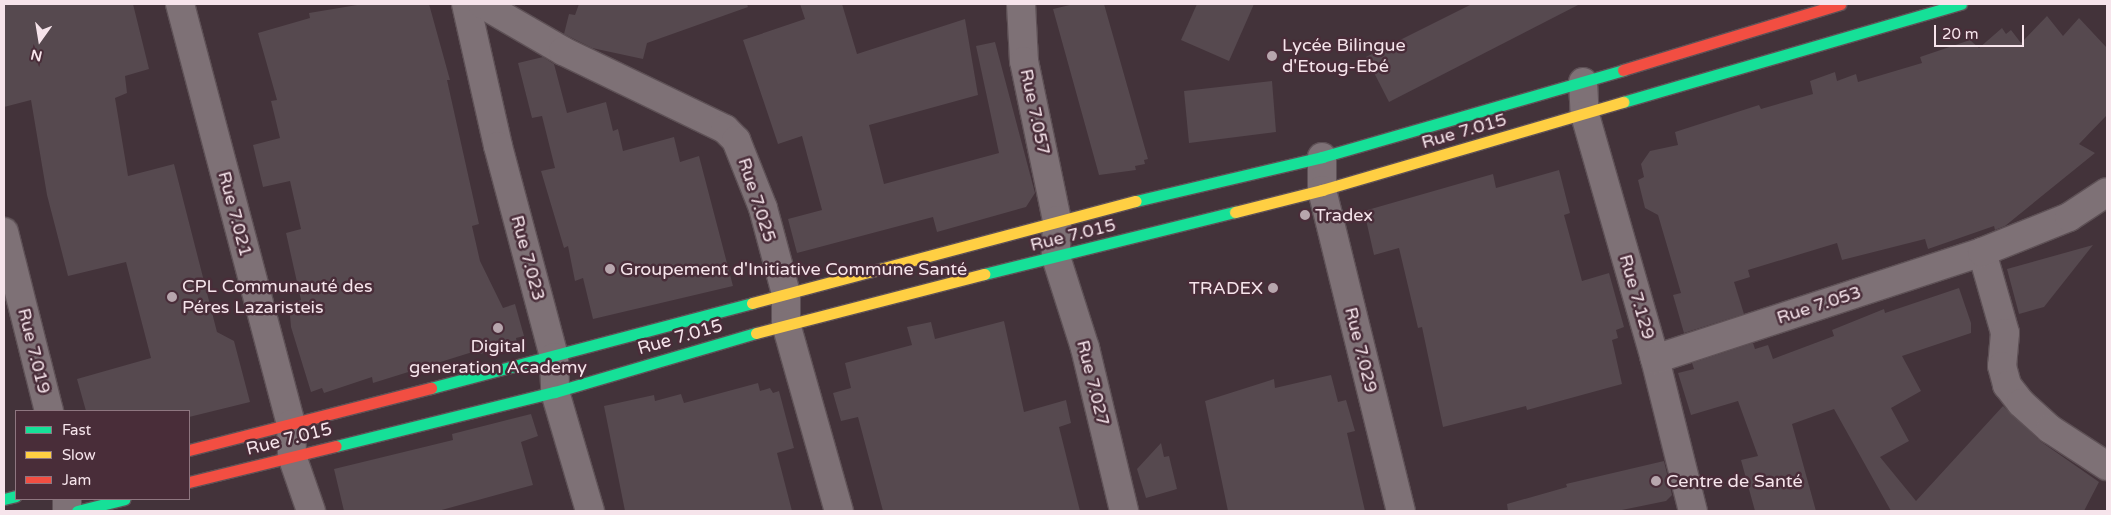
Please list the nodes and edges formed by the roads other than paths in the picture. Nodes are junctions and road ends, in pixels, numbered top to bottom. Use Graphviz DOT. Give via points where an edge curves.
graph roads {
  1 [pos="180,4"];
  2 [pos="466,4"];
  3 [pos="482,4"];
  4 [pos="1021,4"];
  5 [pos="1840,4"];
  6 [pos="1961,4"];
  7 [pos="1583,82"];
  8 [pos="1584,115"];
  9 [pos="1322,157"];
  10 [pos="1322,190"];
  11 [pos="2107,192"];
  12 [pos="1056,220"];
  13 [pos="4,232"];
  14 [pos="1982,252"];
  15 [pos="1056,257"];
  16 [pos="786,294"];
  17 [pos="786,324"];
  18 [pos="554,357"];
  19 [pos="1655,358"];
  20 [pos="554,392"];
  21 [pos="49,410"];
  22 [pos="290,424"];
  23 [pos="190,450"];
  24 [pos="292,456"];
  25 [pos="2107,466"];
  26 [pos="190,482"];
  27 [pos="121,500"];
  28 [pos="77,511"];
  29 [pos="311,511"];
  30 [pos="590,511"];
  31 [pos="839,511"];
  32 [pos="1124,511"];
  33 [pos="1401,511"];
  34 [pos="1694,511"];
  1 -- 22 [label="street, Rue 7.021"];
  2 -- 18 [label="street, Rue 7.023" via="498,146"];
  3 -- 16 [label="street, Rue 7.025" via="563,51 725,129 736,140 749,168"];
  4 -- 12 [label="street, Rue 7.057" via="1024,61"];
  5 -- 7 [label="main road, Rue 7.015"];
  6 -- 8 [label="main road, Rue 7.015"];
  7 -- 8 [label="street, Rue 7.129"];
  7 -- 9 [label="main road, Rue 7.015"];
  8 -- 10 [label="main road, Rue 7.015"];
  8 -- 19 [label="street, Rue 7.129"];
  9 -- 10 [label="street"];
  9 -- 12 [label="main road, Rue 7.015"];
  10 -- 15 [label="main road, Rue 7.015"];
  10 -- 33 [label="street, Rue 7.029"];
  11 -- 14 [label="street, Rue 7.053" via="2069,217"];
  12 -- 15 [label="street, Rue 7.057"];
  12 -- 16 [label="main road, Rue 7.015"];
  13 -- 21 [label="street, Rue 7.019"];
  14 -- 19 [label="street, Rue 7.053"];
  14 -- 25 [label="street" via="2005,332 2002,366 2007,385 2021,403 2050,429"];
  15 -- 17 [label="main road, Rue 7.015"];
  15 -- 32 [label="street, Rue 7.027" via="1085,348"];
  16 -- 17 [label="street, Rue 7.025"];
  16 -- 18 [label="main road, Rue 7.015"];
  17 -- 20 [label="main road, Rue 7.015"];
  17 -- 31 [label="street, Rue 7.025"];
  18 -- 20 [label="street, Rue 7.023"];
  18 -- 22 [label="main road, Rue 7.015"];
  19 -- 34 [label="street, Rue 7.129"];
  20 -- 24 [label="main road, Rue 7.015"];
  20 -- 30 [label="street, Rue 7.023"];
  22 -- 23 [label="main road, Rue 7.015"];
  22 -- 24 [label="street, Rue 7.021"];
  24 -- 26 [label="main road, Rue 7.015"];
  24 -- 29 [label="street, Rue 7.021"];
  27 -- 28 [label="main road"];
}
